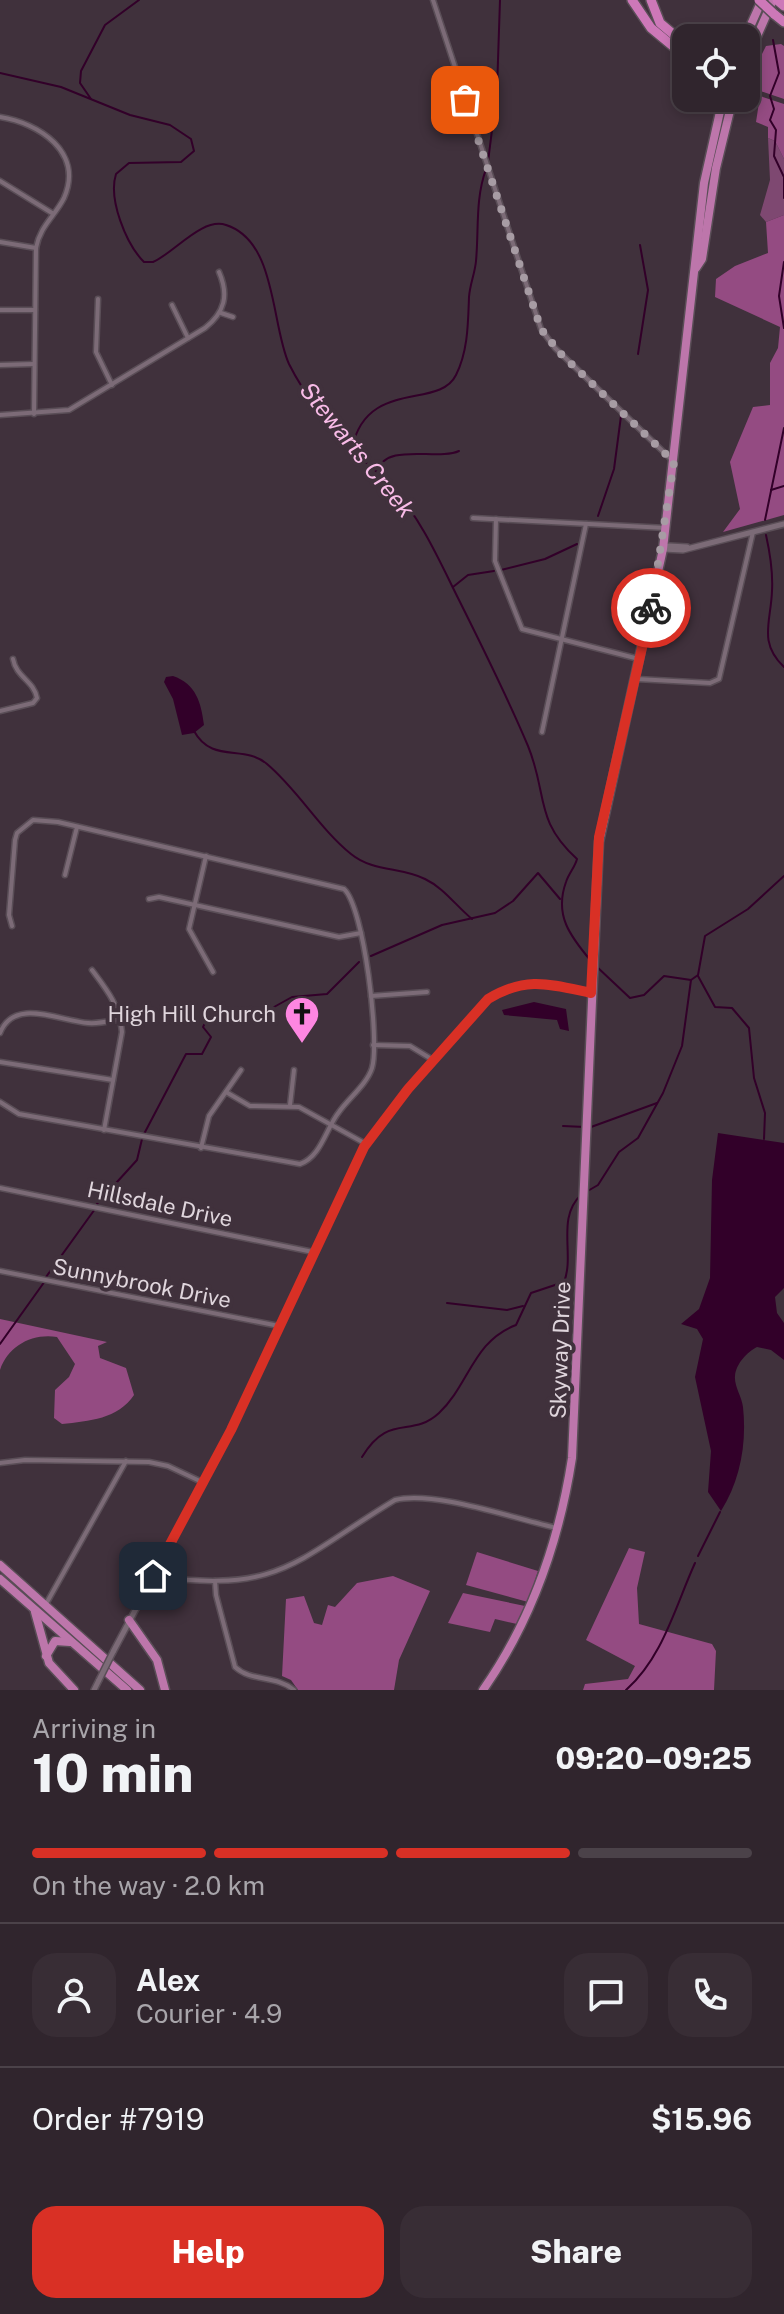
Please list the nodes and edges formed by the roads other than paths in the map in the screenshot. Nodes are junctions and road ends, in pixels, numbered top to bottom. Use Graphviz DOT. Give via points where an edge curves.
graph roads {
  1 [pos="433,0"];
  2 [pos="632,0"];
  3 [pos="651,0"];
  4 [pos="760,0"];
  5 [pos="778,2"];
  6 [pos="784,22"];
  7 [pos="751,24"];
  8 [pos="672,33"];
  9 [pos="760,35"];
  10 [pos="672,45"];
  11 [pos="720,112"];
  12 [pos="730,112"];
  13 [pos="0,117"];
  14 [pos="0,181"];
  15 [pos="52,213"];
  16 [pos="0,242"];
  17 [pos="36,248"];
  18 [pos="696,268"];
  19 [pos="219,272"];
  20 [pos="98,299"];
  21 [pos="172,305"];
  22 [pos="0,310"];
  23 [pos="35,310"];
  24 [pos="221,313"];
  25 [pos="233,317"];
  26 [pos="188,338"];
  27 [pos="34,364"];
  28 [pos="0,365"];
  29 [pos="112,385"];
  30 [pos="34,414"];
  31 [pos="0,415"];
  32 [pos="674,462"];
  33 [pos="473,518"];
  34 [pos="496,519"];
  35 [pos="586,524"];
  36 [pos="784,524"];
  37 [pos="666,528"];
  38 [pos="753,532"];
  39 [pos="663,549"];
  40 [pos="561,640"];
  41 [pos="13,659"];
  42 [pos="639,659"];
  43 [pos="635,678"];
  44 [pos="0,711"];
  45 [pos="542,732"];
  46 [pos="77,827"];
  47 [pos="206,856"];
  48 [pos="65,875"];
  49 [pos="149,899"];
  50 [pos="194,905"];
  51 [pos="12,926"];
  52 [pos="361,933"];
  53 [pos="92,970"];
  54 [pos="213,972"];
  55 [pos="427,992"];
  56 [pos="591,993"];
  57 [pos="371,996"];
  58 [pos="121,1019"];
  59 [pos="0,1033"];
  60 [pos="373,1045"];
  61 [pos="433,1060"];
  62 [pos="0,1062"];
  63 [pos="241,1070"];
  64 [pos="294,1070"];
  65 [pos="113,1080"];
  66 [pos="226,1092"];
  67 [pos="0,1102"];
  68 [pos="290,1105"];
  69 [pos="331,1124"];
  70 [pos="104,1130"];
  71 [pos="366,1144"];
  72 [pos="201,1148"];
  73 [pos="0,1188"];
  74 [pos="313,1252"];
  75 [pos="0,1271"];
  76 [pos="279,1326"];
  77 [pos="126,1461"];
  78 [pos="0,1463"];
  79 [pos="204,1483"];
  80 [pos="558,1529"];
  81 [pos="0,1565"];
  82 [pos="153,1576"];
  83 [pos="0,1579"];
  84 [pos="215,1581"];
  85 [pos="46,1604"];
  86 [pos="32,1607"];
  87 [pos="129,1620"];
  88 [pos="71,1642"];
  89 [pos="47,1653"];
  90 [pos="74,1690"];
  91 [pos="94,1690"];
  92 [pos="127,1690"];
  93 [pos="140,1690"];
  94 [pos="162,1690"];
  95 [pos="294,1690"];
  96 [pos="483,1690"];
  1 -- 32 [label="street" via="541,329"];
  2 -- 10 [label="highway" via="651,28"];
  3 -- 8 [label="highway" via="657,20"];
  4 -- 6 [label="highway, bridge"];
  4 -- 7 [label="highway"];
  5 -- 9 [label="highway"];
  11 -- 18 [label="highway" via="704,183"];
  12 -- 18 [label="highway"];
  13 -- 15 [label="street" via="25,122 51,138 66,157 66,191"];
  14 -- 15 [label="street"];
  15 -- 17 [label="street"];
  16 -- 17 [label="street"];
  17 -- 23 [label="street"];
  18 -- 32 [label="highway, Skyway Drive"];
  19 -- 24 [label="street" via="225,293"];
  20 -- 29 [label="street" via="96,352"];
  21 -- 26 [label="street"];
  22 -- 23 [label="street"];
  23 -- 27 [label="street"];
  24 -- 25 [label="street"];
  24 -- 26 [label="street"];
  26 -- 29 [label="street"];
  27 -- 28 [label="street"];
  27 -- 30 [label="street"];
  29 -- 30 [label="street" via="69,410"];
  30 -- 31 [label="street"];
  32 -- 37 [label="highway, Skyway Drive"];
  33 -- 34 [label="street"];
  34 -- 35 [label="street"];
  34 -- 40 [label="street" via="495,561 517,620 524,631"];
  35 -- 37 [label="street"];
  35 -- 40 [label="street"];
  36 -- 38 [label="street"];
  37 -- 39 [label="highway, Skyway Drive"];
  38 -- 39 [label="street"];
  38 -- 43 [label="street" via="719,679 710,683"];
  39 -- 42 [label="highway, Skyway Drive"];
  40 -- 42 [label="street"];
  40 -- 45 [label="street"];
  41 -- 44 [label="street" via="15,670 37,698"];
  42 -- 43 [label="highway, Skyway Drive"];
  43 -- 56 [label="highway, Skyway Drive" via="599,837"];
  46 -- 47 [label="street"];
  46 -- 48 [label="street"];
  46 -- 51 [label="street" via="33,820 17,833"];
  47 -- 50 [label="street"];
  47 -- 52 [label="street" via="344,889"];
  49 -- 50 [label="street"];
  50 -- 52 [label="street" via="339,937"];
  50 -- 54 [label="street" via="189,929"];
  52 -- 57 [label="street"];
  53 -- 58 [label="street"];
  55 -- 57 [label="street"];
  56 -- 61 [label="street" via="530,983 506,988 482,1004"];
  56 -- 80 [label="highway, Skyway Drive" via="575,1428"];
  57 -- 60 [label="street"];
  58 -- 59 [label="street" via="85,1023 18,1014"];
  58 -- 65 [label="street"];
  60 -- 61 [label="street" via="410,1046"];
  60 -- 69 [label="street" via="372,1070"];
  61 -- 71 [label="street"];
  62 -- 65 [label="street"];
  63 -- 66 [label="street"];
  64 -- 68 [label="street"];
  65 -- 70 [label="street"];
  66 -- 68 [label="street" via="250,1106"];
  66 -- 72 [label="street" via="206,1123"];
  67 -- 70 [label="street" via="19,1114"];
  68 -- 69 [label="street"];
  69 -- 71 [label="street"];
  69 -- 72 [label="street" via="314,1156 300,1164"];
  70 -- 72 [label="street"];
  71 -- 74 [label="street"];
  73 -- 74 [label="street, Hillsdale Drive"];
  74 -- 76 [label="street"];
  75 -- 76 [label="street, Sunnybrook Drive"];
  76 -- 79 [label="street"];
  77 -- 78 [label="street"];
  77 -- 79 [label="street" via="168,1466"];
  77 -- 85 [label="street"];
  79 -- 82 [label="street"];
  80 -- 84 [label="street" via="407,1497 275,1574"];
  80 -- 96 [label="highway, Skyway Drive" via="527,1614"];
  81 -- 85 [label="highway"];
  82 -- 84 [label="street"];
  82 -- 87 [label="street"];
  83 -- 86 [label="highway"];
  84 -- 95 [label="street" via="235,1667"];
  85 -- 93 [label="highway"];
  86 -- 88 [label="highway"];
  86 -- 89 [label="highway"];
  87 -- 91 [label="street, bridge"];
  87 -- 94 [label="highway" via="157,1660"];
  88 -- 89 [label="highway" via="55,1641"];
  88 -- 92 [label="highway"];
  89 -- 90 [label="highway"];
}
